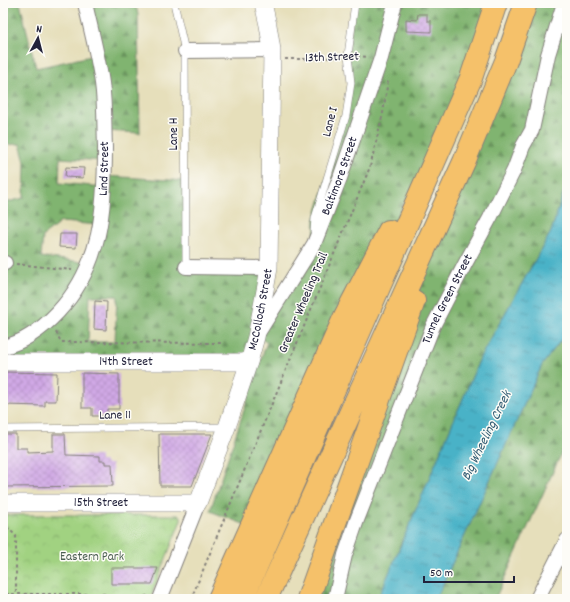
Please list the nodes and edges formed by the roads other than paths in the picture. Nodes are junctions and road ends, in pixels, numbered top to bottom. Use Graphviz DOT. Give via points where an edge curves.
graph roads {
  1 [pos="85,3"];
  2 [pos="174,3"];
  3 [pos="263,3"];
  4 [pos="355,3"];
  5 [pos="395,3"];
  6 [pos="496,3"];
  7 [pos="526,3"];
  8 [pos="564,3"];
  9 [pos="185,51"];
  10 [pos="272,55"];
  11 [pos="471,78"];
  12 [pos="464,162"];
  13 [pos="314,244"];
  14 [pos="186,267"];
  15 [pos="269,268"];
  16 [pos="256,337"];
  17 [pos="3,347"];
  18 [pos="3,362"];
  19 [pos="249,362"];
  20 [pos="227,427"];
  21 [pos="3,429"];
  22 [pos="198,503"];
  23 [pos="4,509"];
  24 [pos="567,540"];
  25 [pos="270,590"];
  26 [pos="156,596"];
  27 [pos="219,599"];
  28 [pos="242,599"];
  29 [pos="308,599"];
  30 [pos="336,599"];
  31 [pos="537,599"];
  1 -- 17 [label="street, Lind Street" via="102,84 104,107 105,176 100,225 92,259 78,286 50,320 24,340"];
  2 -- 9 [label="lane, Lane H"];
  3 -- 10 [label="street, McColloch Street"];
  4 -- 13 [label="lane, Lane I" via="348,56 351,83 346,116 315,218"];
  5 -- 13 [label="street, Baltimore Street" via="381,58 340,178"];
  6 -- 11 [label="highway"];
  7 -- 12 [label="highway" via="506,61"];
  8 -- 30 [label="street, Tunnel Green Street" via="548,56 532,130 490,218 433,326 357,520 345,555"];
  9 -- 10 [label="street"];
  9 -- 14 [label="lane, Lane H"];
  10 -- 15 [label="street, McColloch Street"];
  11 -- 27 [label="highway" via="345,316"];
  11 -- 28 [label="highway"];
  12 -- 25 [label="highway"];
  12 -- 29 [label="highway"];
  13 -- 16 [label="street, Baltimore Street"];
  14 -- 15 [label="street"];
  15 -- 16 [label="street, McColloch Street"];
  16 -- 19 [label="street, McColloch Street"];
  18 -- 19 [label="street, 14th Street"];
  19 -- 20 [label="street, McColloch Street"];
  20 -- 21 [label="lane, Lane 11"];
  20 -- 22 [label="street, McColloch Street"];
  22 -- 23 [label="street, 15th Street"];
  22 -- 26 [label="street, McColloch Street"];
  24 -- 31 [label="street"];
}
